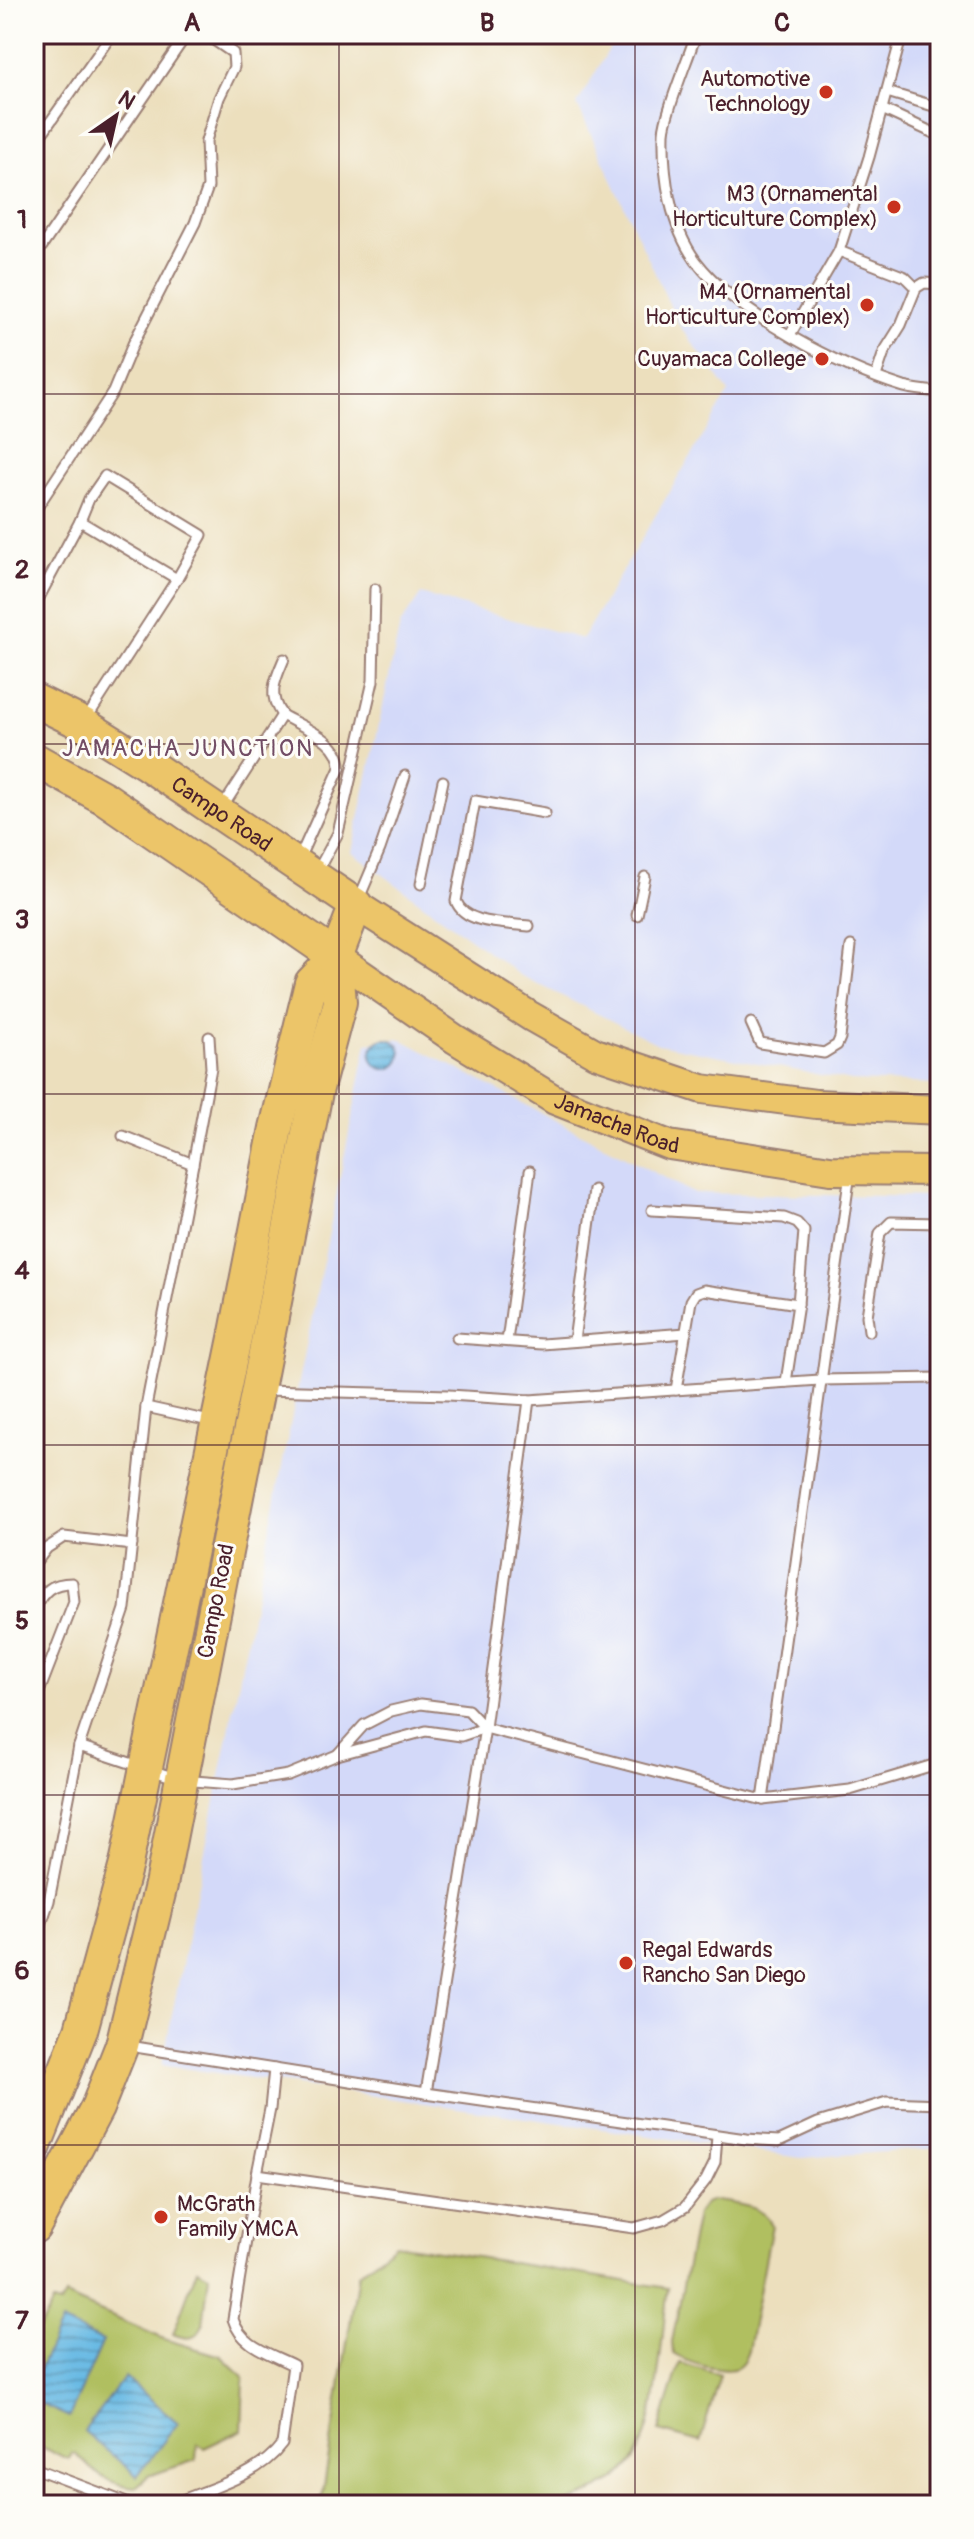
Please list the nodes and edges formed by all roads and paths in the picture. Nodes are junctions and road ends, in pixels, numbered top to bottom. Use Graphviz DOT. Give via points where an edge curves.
graph roads {
  1 [pos="112,34"];
  2 [pos="187,34"];
  3 [pos="205,34"];
  4 [pos="696,34"];
  5 [pos="902,34"];
  6 [pos="887,92"];
  7 [pos="940,108"];
  8 [pos="882,109"];
  9 [pos="940,136"];
  10 [pos="34,145"];
  11 [pos="839,251"];
  12 [pos="34,258"];
  13 [pos="940,284"];
  14 [pos="916,288"];
  15 [pos="790,335"];
  16 [pos="876,376"];
  17 [pos="940,392"];
  18 [pos="34,512"];
  19 [pos="80,521"];
  20 [pos="177,579"];
  21 [pos="375,589"];
  22 [pos="34,607"];
  23 [pos="284,659"];
  24 [pos="34,700"];
  25 [pos="282,715"];
  26 [pos="83,724"];
  27 [pos="34,759"];
  28 [pos="405,776"];
  29 [pos="443,781"];
  30 [pos="545,813"];
  31 [pos="218,814"];
  32 [pos="306,870"];
  33 [pos="645,877"];
  34 [pos="421,884"];
  35 [pos="356,905"];
  36 [pos="637,915"];
  37 [pos="529,926"];
  38 [pos="851,946"];
  39 [pos="336,957"];
  40 [pos="751,1023"];
  41 [pos="209,1037"];
  42 [pos="940,1110"];
  43 [pos="123,1136"];
  44 [pos="193,1164"];
  45 [pos="850,1170"];
  46 [pos="530,1171"];
  47 [pos="940,1171"];
  48 [pos="594,1190"];
  49 [pos="652,1210"];
  50 [pos="940,1223"];
  51 [pos="798,1304"];
  52 [pos="869,1331"];
  53 [pos="686,1333"];
  54 [pos="457,1338"];
  55 [pos="507,1341"];
  56 [pos="574,1341"];
  57 [pos="940,1378"];
  58 [pos="820,1380"];
  59 [pos="786,1382"];
  60 [pos="257,1390"];
  61 [pos="676,1390"];
  62 [pos="529,1400"];
  63 [pos="146,1407"];
  64 [pos="217,1423"];
  65 [pos="132,1545"];
  66 [pos="34,1565"];
  67 [pos="34,1609"];
  68 [pos="34,1705"];
  69 [pos="485,1728"];
  70 [pos="79,1746"];
  71 [pos="337,1755"];
  72 [pos="940,1763"];
  73 [pos="146,1769"];
  74 [pos="181,1780"];
  75 [pos="763,1800"];
  76 [pos="34,1944"];
  77 [pos="122,2045"];
  78 [pos="274,2069"];
  79 [pos="426,2093"];
  80 [pos="940,2104"];
  81 [pos="717,2136"];
  82 [pos="34,2148"];
  83 [pos="257,2174"];
  84 [pos="34,2227"];
  85 [pos="34,2468"];
  86 [pos="132,2505"];
  87 [pos="170,2505"];
  1 -- 10 [label="lane"];
  2 -- 12 [label="lane"];
  3 -- 18 [label="lane" via="233,53 234,67 206,141 208,187 113,392"];
  4 -- 15 [label="lane" via="664,130 670,209 696,261 732,298"];
  5 -- 6 [label="lane"];
  6 -- 7 [label="lane"];
  6 -- 8 [label="lane"];
  8 -- 9 [label="lane"];
  8 -- 11 [label="lane"];
  11 -- 14 [label="lane" via="905,277"];
  11 -- 15 [label="lane"];
  13 -- 14 [label="lane"];
  14 -- 16 [label="lane"];
  15 -- 16 [label="lane"];
  16 -- 17 [label="lane" via="906,388"];
  19 -- 20 [label="lane"];
  19 -- 20 [label="lane" via="105,476 117,483 202,535"];
  19 -- 22 [label="lane"];
  20 -- 26 [label="lane"];
  21 -- 32 [label="lane" via="373,681 338,833"];
  23 -- 25 [label="lane" via="272,687"];
  24 -- 26 [label="highway, Campo Road"];
  25 -- 31 [label="lane"];
  25 -- 32 [label="lane" via="332,744 340,758"];
  26 -- 31 [label="highway, Campo Road"];
  27 -- 39 [label="highway" via="106,799"];
  28 -- 35 [label="lane"];
  29 -- 34 [label="lane"];
  30 -- 37 [label="lane" via="475,801 456,901 468,916"];
  31 -- 32 [label="highway, Campo Road"];
  32 -- 35 [label="highway, Campo Road"];
  33 -- 36 [label="lane"];
  35 -- 39 [label="highway, Campo Road"];
  35 -- 42 [label="main road" via="595,1053 702,1089 816,1104"];
  38 -- 40 [label="lane" via="837,1045 824,1053 760,1043"];
  39 -- 45 [label="main road, Jamacha Road" via="555,1100 669,1145"];
  39 -- 60 [label="highway, Campo Road" via="340,1002 316,1092"];
  39 -- 64 [label="highway, Campo Road" via="311,983"];
  41 -- 44 [label="lane" via="211,1068"];
  43 -- 44 [label="lane"];
  44 -- 63 [label="lane"];
  45 -- 47 [label="main road, Jamacha Road"];
  45 -- 58 [label="lane"];
  46 -- 55 [label="lane"];
  48 -- 56 [label="lane"];
  49 -- 51 [label="lane" via="797,1223 804,1231"];
  50 -- 52 [label="lane" via="891,1222 880,1233"];
  51 -- 53 [label="lane" via="704,1290 691,1301"];
  51 -- 59 [label="lane"];
  53 -- 56 [label="lane"];
  53 -- 61 [label="lane"];
  54 -- 55 [label="lane"];
  55 -- 56 [label="lane"];
  57 -- 58 [label="lane"];
  58 -- 59 [label="lane"];
  58 -- 75 [label="lane"];
  59 -- 61 [label="lane"];
  60 -- 62 [label="lane"];
  60 -- 74 [label="highway, Campo Road"];
  61 -- 62 [label="lane"];
  62 -- 69 [label="lane"];
  63 -- 64 [label="lane"];
  63 -- 65 [label="lane"];
  64 -- 73 [label="highway, Campo Road"];
  65 -- 66 [label="lane" via="64,1537"];
  65 -- 70 [label="lane" via="125,1609"];
  67 -- 68 [label="lane" via="57,1583 72,1583 74,1602"];
  69 -- 71 [label="lane" via="461,1736 426,1731"];
  69 -- 71 [label="lane" via="468,1710 421,1704 364,1725"];
  69 -- 75 [label="lane"];
  69 -- 79 [label="lane"];
  70 -- 73 [label="lane"];
  70 -- 76 [label="lane" via="49,1901"];
  71 -- 74 [label="lane" via="288,1775 233,1784"];
  72 -- 75 [label="lane" via="850,1790"];
  73 -- 74 [label="lane"];
  73 -- 82 [label="highway, Campo Road" via="81,2030"];
  74 -- 77 [label="highway, Campo Road"];
  77 -- 78 [label="lane"];
  77 -- 84 [label="highway, Campo Road" via="97,2108"];
  78 -- 79 [label="lane"];
  78 -- 83 [label="lane"];
  79 -- 81 [label="lane"];
  80 -- 81 [label="lane" via="887,2102 779,2141"];
  81 -- 83 [label="lane" via="715,2162 685,2207 634,2228"];
  83 -- 87 [label="lane" via="233,2319 249,2344 293,2365 282,2444 251,2470"];
  85 -- 86 [label="lane"];
}
